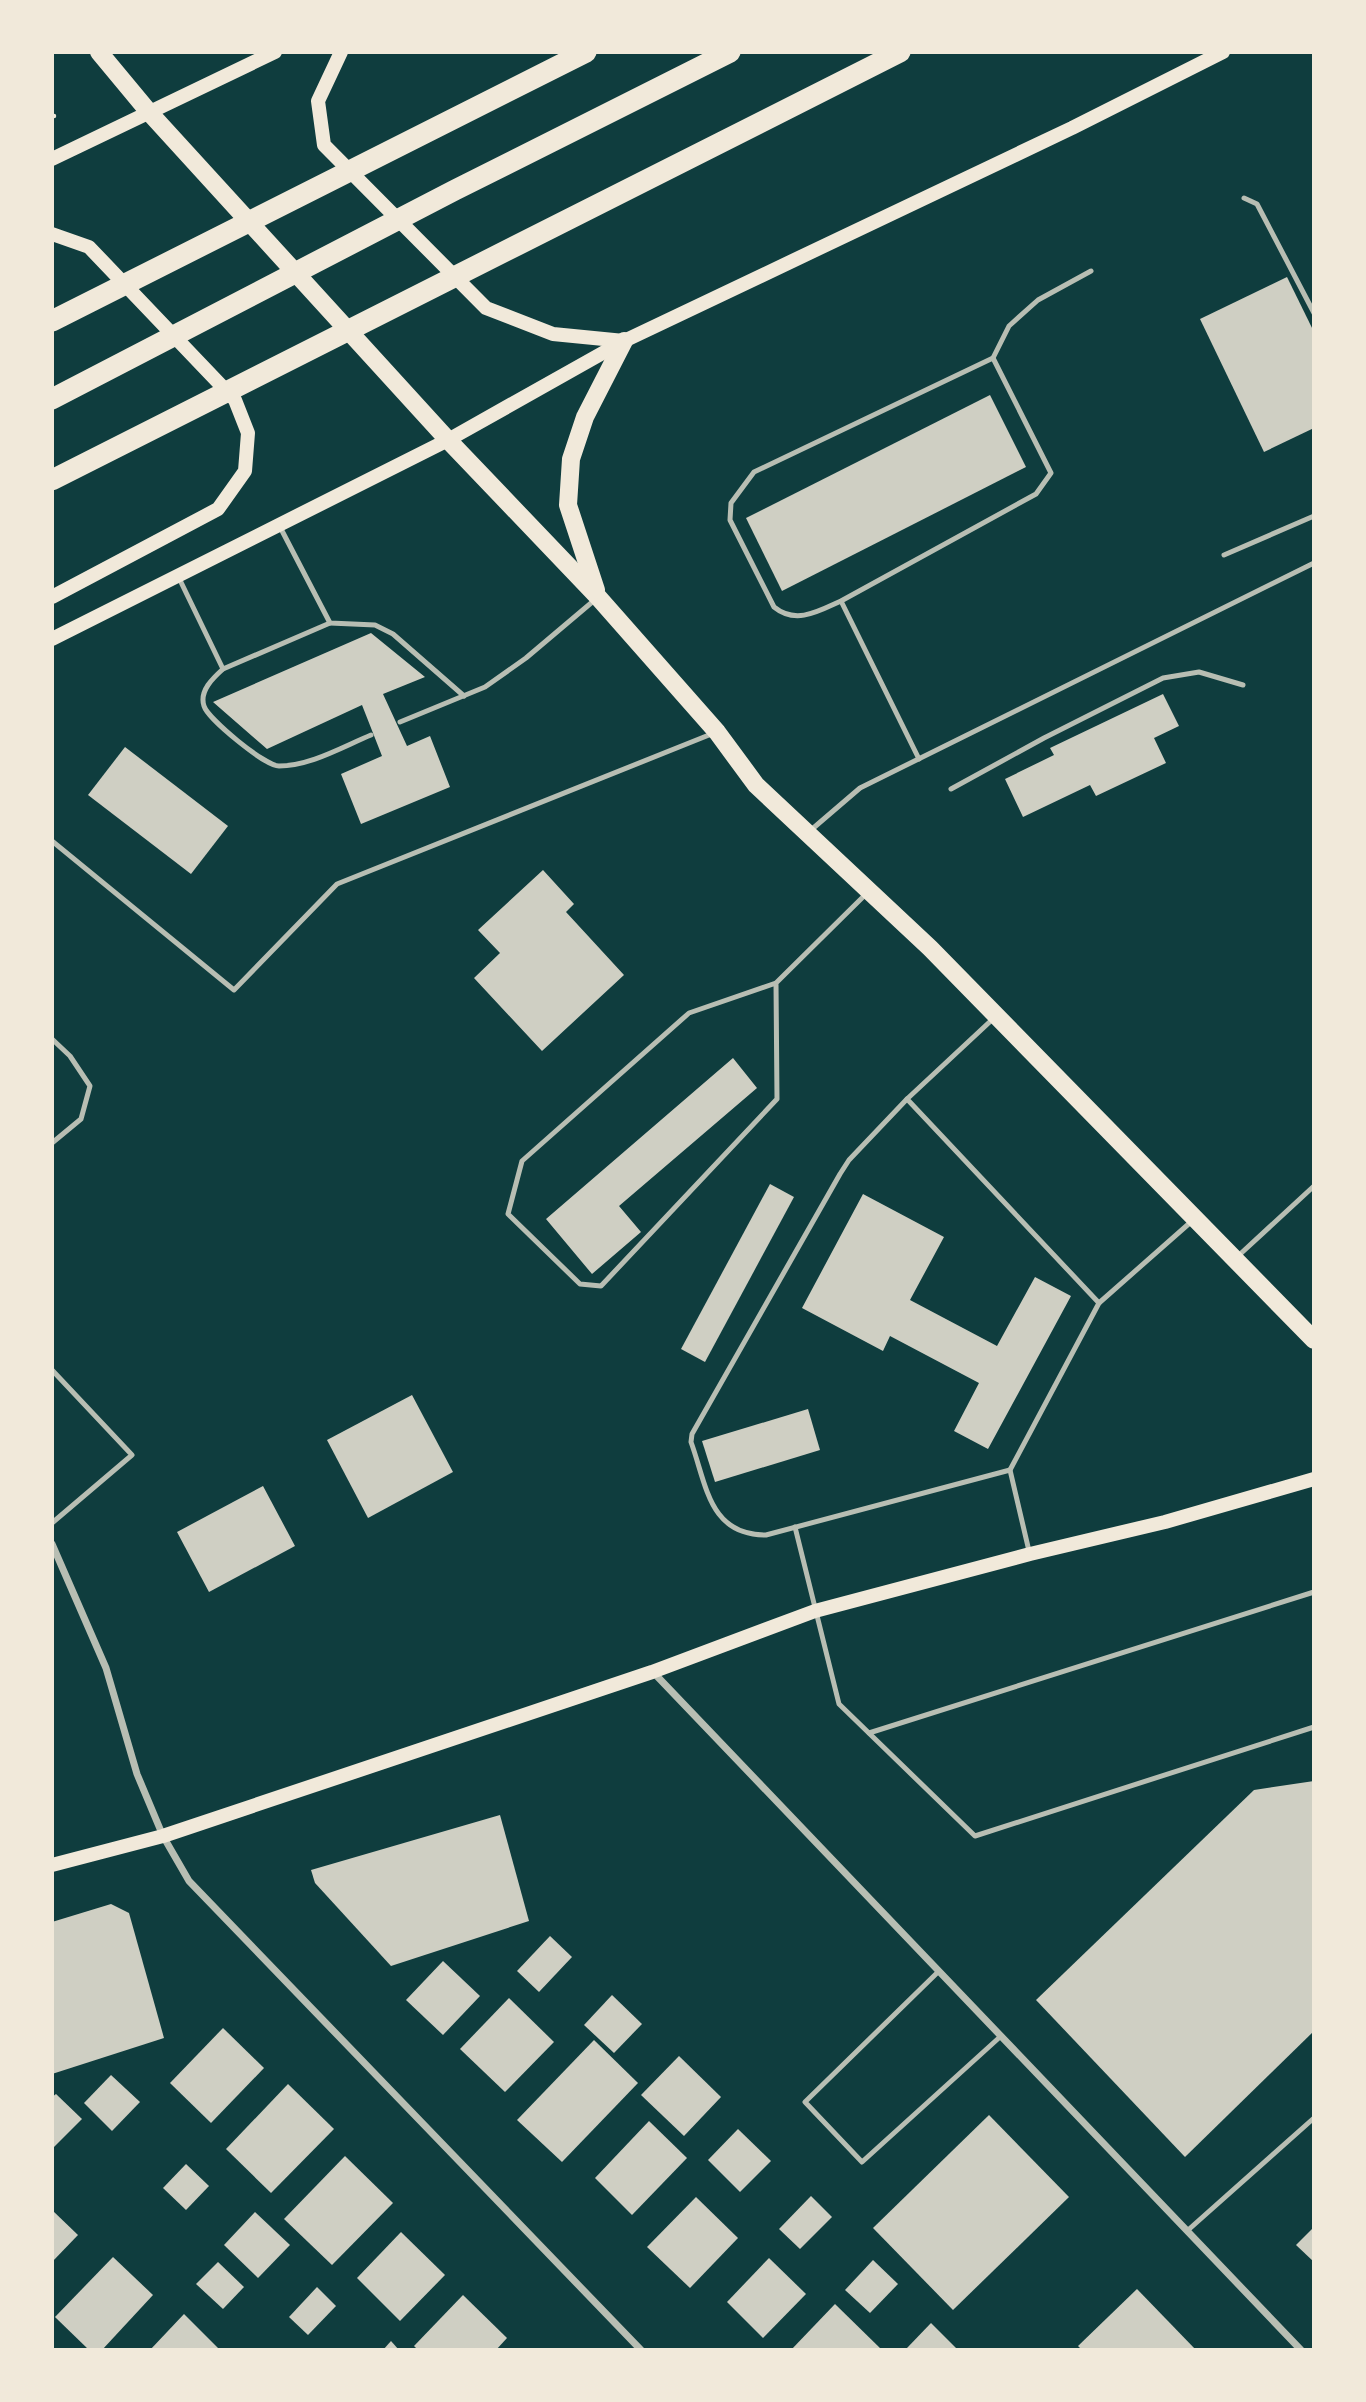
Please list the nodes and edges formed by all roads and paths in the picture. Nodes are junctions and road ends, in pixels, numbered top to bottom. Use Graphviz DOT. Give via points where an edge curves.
graph roads {
  1 [pos="99,52"];
  2 [pos="275,52"];
  3 [pos="341,52"];
  4 [pos="586,52"];
  5 [pos="730,52"];
  6 [pos="900,52"];
  7 [pos="1223,52"];
  8 [pos="148,111"];
  9 [pos="52,159"];
  10 [pos="1244,198"];
  11 [pos="52,233"];
  12 [pos="1091,271"];
  13 [pos="1314,313"];
  14 [pos="52,321"];
  15 [pos="624,341"];
  16 [pos="993,358"];
  17 [pos="55,398"];
  18 [pos="448,440"];
  19 [pos="52,480"];
  20 [pos="1314,516"];
  21 [pos="279,525"];
  22 [pos="1224,555"];
  23 [pos="1314,563"];
  24 [pos="178,576"];
  25 [pos="52,597"];
  26 [pos="598,597"];
  27 [pos="842,601"];
  28 [pos="330,623"];
  29 [pos="52,639"];
  30 [pos="223,670"];
  31 [pos="1243,685"];
  32 [pos="464,696"];
  33 [pos="400,722"];
  34 [pos="717,732"];
  35 [pos="371,735"];
  36 [pos="919,759"];
  37 [pos="951,789"];
  38 [pos="808,833"];
  39 [pos="52,841"];
  40 [pos="869,890"];
  41 [pos="776,983"];
  42 [pos="996,1016"];
  43 [pos="52,1039"];
  44 [pos="907,1099"];
  45 [pos="52,1143"];
  46 [pos="1314,1185"];
  47 [pos="1308,1191"];
  48 [pos="1314,1196"];
  49 [pos="1195,1219"];
  50 [pos="1234,1259"];
  51 [pos="1099,1303"];
  52 [pos="1314,1340"];
  53 [pos="52,1370"];
  54 [pos="1010,1470"];
  55 [pos="1314,1479"];
  56 [pos="52,1523"];
  57 [pos="795,1527"];
  58 [pos="52,1544"];
  59 [pos="1030,1554"];
  60 [pos="1314,1592"];
  61 [pos="815,1611"];
  62 [pos="652,1672"];
  63 [pos="1314,1727"];
  64 [pos="869,1733"];
  65 [pos="163,1836"];
  66 [pos="52,1866"];
  67 [pos="939,1971"];
  68 [pos="1001,2036"];
  69 [pos="1314,2118"];
  70 [pos="1187,2231"];
  71 [pos="641,2350"];
  72 [pos="1301,2350"];
  1 -- 8 [label="main road"];
  2 -- 8 [label="main road"];
  3 -- 15 [label="main road" via="318,101 324,145 486,308 553,334"];
  4 -- 14 [label="highway"];
  5 -- 17 [label="highway"];
  6 -- 19 [label="highway"];
  7 -- 15 [label="main road"];
  8 -- 9 [label="main road"];
  8 -- 18 [label="main road"];
  10 -- 13 [label="lane" via="1257,204"];
  11 -- 25 [label="main road" via="89,247 235,400 248,433 245,471 218,509"];
  12 -- 16 [label="lane" via="1038,300 1009,326"];
  15 -- 18 [label="main road"];
  15 -- 26 [label="main road" via="585,417 571,459 568,505"];
  16 -- 27 [label="lane" via="1051,473 1037,494"];
  16 -- 27 [label="lane" via="754,472 731,503 730,520 774,607 794,617"];
  18 -- 21 [label="main road"];
  18 -- 26 [label="main road"];
  20 -- 22 [label="lane"];
  21 -- 24 [label="main road"];
  21 -- 28 [label="lane"];
  23 -- 36 [label="lane"];
  24 -- 29 [label="main road"];
  24 -- 30 [label="lane"];
  26 -- 32 [label="lane" via="526,658"];
  26 -- 34 [label="main road"];
  27 -- 36 [label="lane"];
  28 -- 30 [label="lane"];
  28 -- 32 [label="lane" via="375,625 393,634"];
  30 -- 35 [label="lane" via="207,686 204,706 261,760 275,767 299,764"];
  31 -- 37 [label="lane" via="1199,672 1163,678"];
  32 -- 33 [label="lane"];
  34 -- 38 [label="main road" via="756,785"];
  34 -- 39 [label="lane" via="337,884 234,990"];
  36 -- 38 [label="lane" via="860,788"];
  38 -- 40 [label="main road"];
  40 -- 41 [label="lane"];
  40 -- 42 [label="main road"];
  41 -- 41 [label="lane" via="777,1099 601,1286 580,1284 508,1213 522,1161 689,1013"];
  42 -- 44 [label="lane"];
  42 -- 49 [label="main road"];
  43 -- 45 [label="lane" via="90,1086 81,1119"];
  44 -- 51 [label="lane"];
  44 -- 57 [label="lane" via="849,1160 692,1434 718,1517 748,1535"];
  46 -- 47 [label="lane"];
  47 -- 48 [label="lane"];
  47 -- 50 [label="lane"];
  49 -- 50 [label="main road"];
  49 -- 51 [label="lane"];
  50 -- 52 [label="main road"];
  51 -- 54 [label="lane"];
  53 -- 56 [label="lane" via="132,1455"];
  54 -- 57 [label="lane"];
  54 -- 59 [label="lane"];
  55 -- 59 [label="main road" via="1165,1522"];
  57 -- 61 [label="lane"];
  58 -- 65 [label="street" via="106,1668 137,1774"];
  59 -- 61 [label="main road"];
  60 -- 64 [label="lane"];
  61 -- 62 [label="main road"];
  61 -- 64 [label="lane" via="839,1704"];
  62 -- 65 [label="main road"];
  62 -- 67 [label="street"];
  63 -- 64 [label="lane" via="975,1836"];
  65 -- 66 [label="main road"];
  65 -- 71 [label="street" via="189,1881"];
  67 -- 68 [label="street"];
  67 -- 68 [label="lane" via="805,2102 862,2162"];
  68 -- 70 [label="street"];
  69 -- 70 [label="lane"];
  70 -- 72 [label="street"];
}
